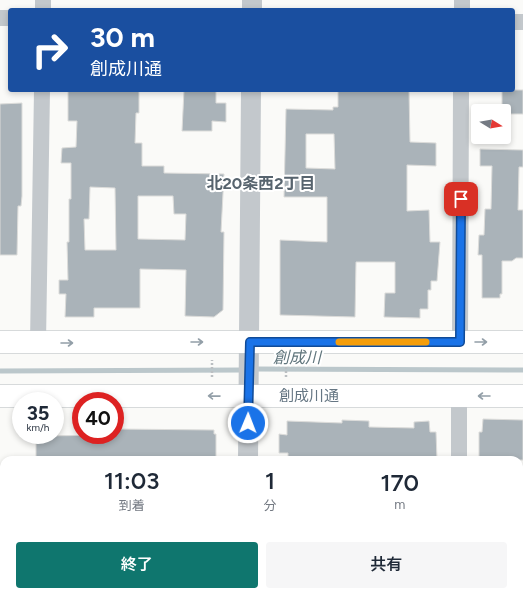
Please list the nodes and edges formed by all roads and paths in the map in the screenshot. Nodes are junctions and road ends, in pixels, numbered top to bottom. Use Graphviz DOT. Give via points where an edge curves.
graph roads {
  1 [pos="42,92"];
  2 [pos="251,92"];
  3 [pos="461,92"];
  4 [pos="0,342"];
  5 [pos="460,342"];
  6 [pos="523,342"];
  7 [pos="38,343"];
  8 [pos="249,349"];
  9 [pos="212,358"];
  10 [pos="286,358"];
  11 [pos="286,381"];
  12 [pos="212,383"];
  13 [pos="249,390"];
  14 [pos="0,396"];
  15 [pos="459,396"];
  16 [pos="523,396"];
  17 [pos="248,456"];
  18 [pos="459,456"];
  1 -- 7 [label="street"];
  2 -- 8 [label="street"];
  3 -- 5 [label="street"];
  4 -- 7 [label="highway"];
  5 -- 6 [label="highway, one-way"];
  5 -- 8 [label="highway"];
  7 -- 8 [label="highway, one-way"];
  8 -- 13 [label="street"];
  9 -- 12 [label="path"];
  10 -- 11 [label="path"];
  13 -- 14 [label="highway, 創成川通, one-way"];
  13 -- 15 [label="highway, 創成川通"];
  13 -- 17 [label="street"];
  16 -- 15 [label="highway, 創成川通, one-way"];
  15 -- 18 [label="street"];
}
